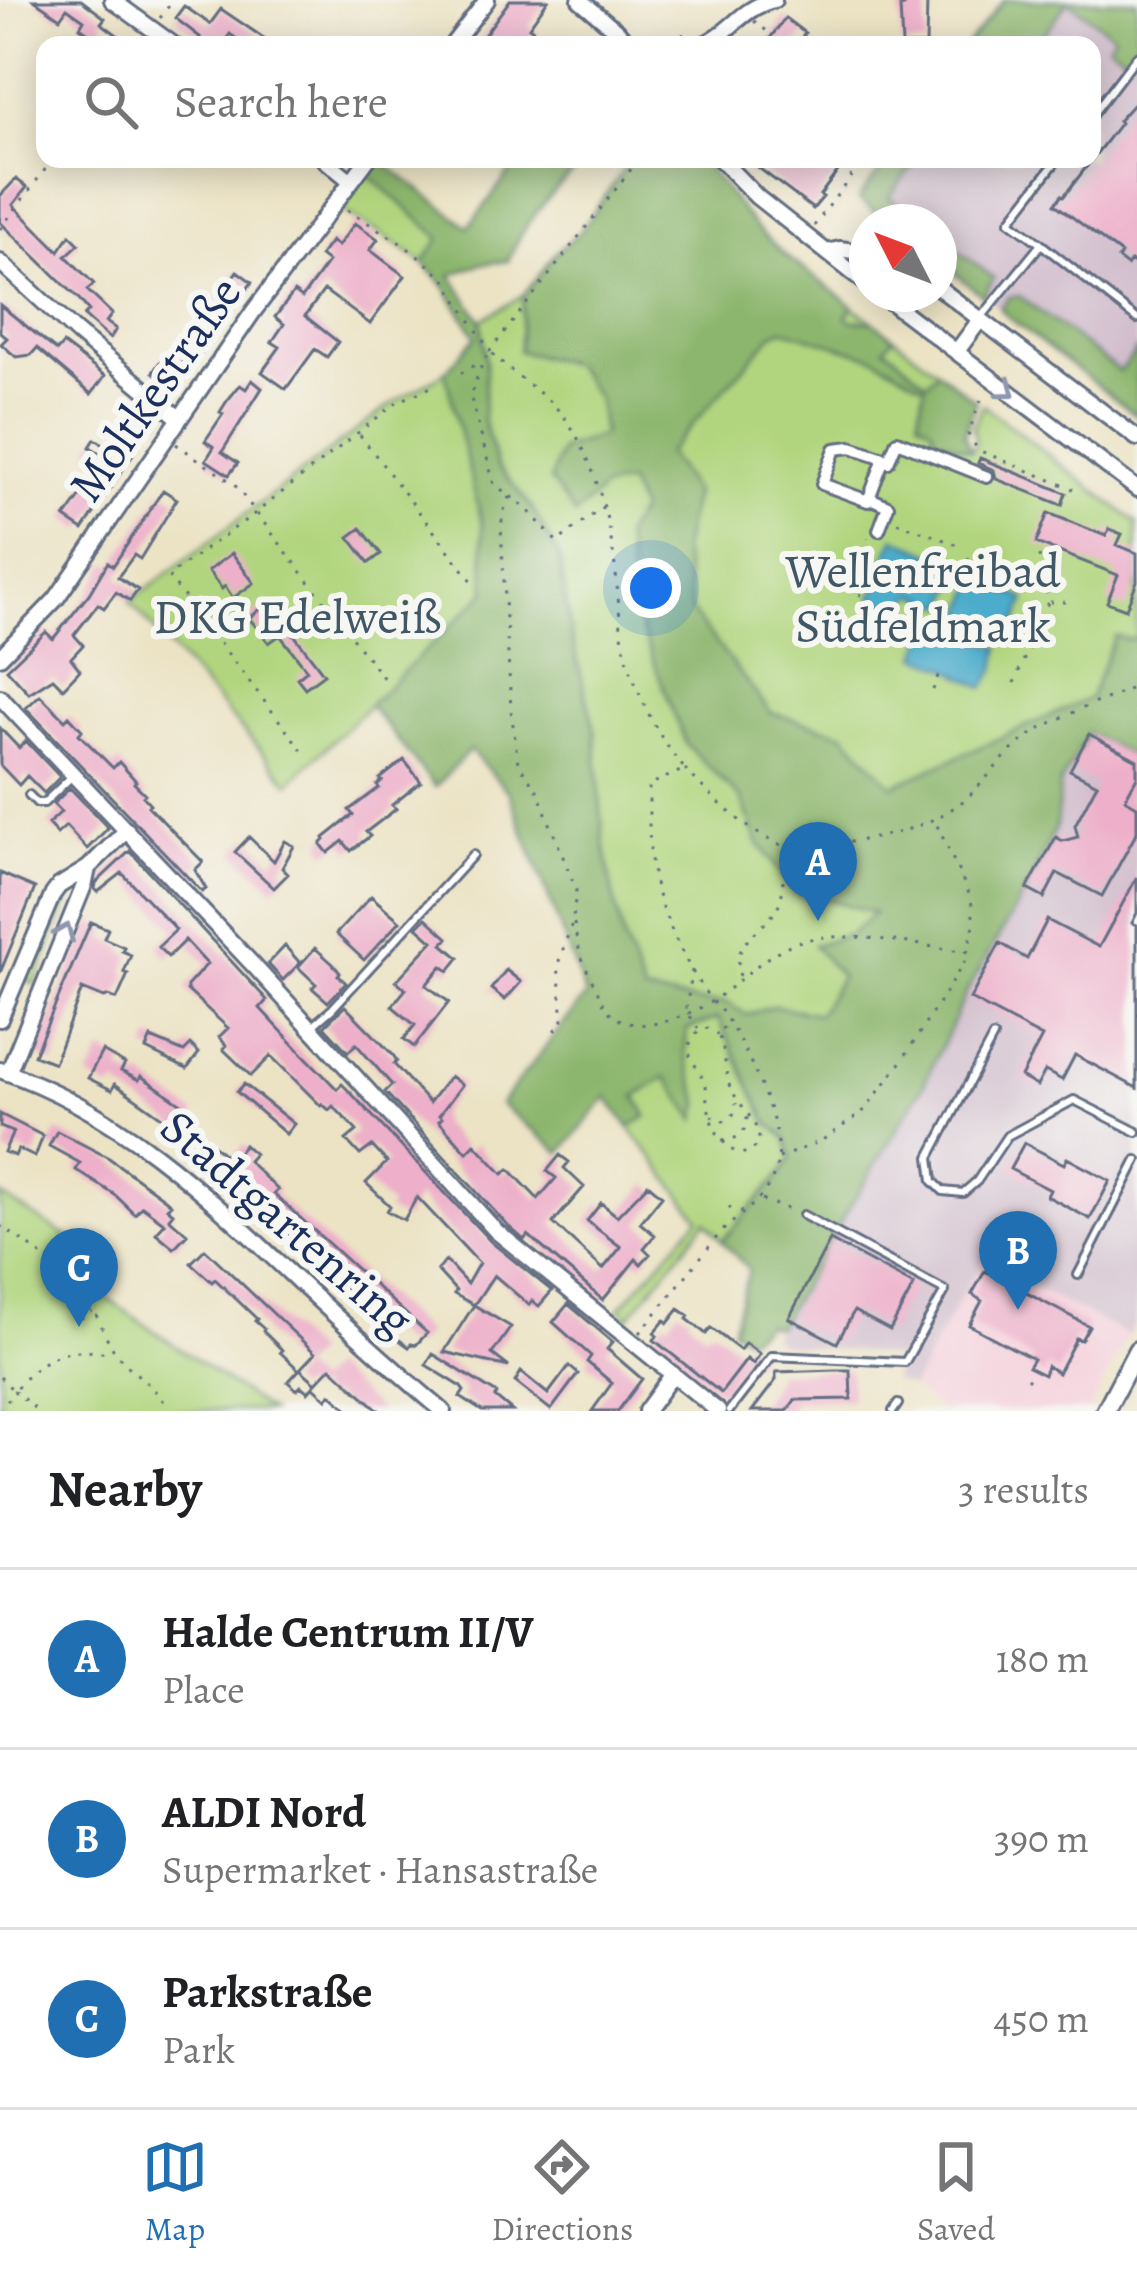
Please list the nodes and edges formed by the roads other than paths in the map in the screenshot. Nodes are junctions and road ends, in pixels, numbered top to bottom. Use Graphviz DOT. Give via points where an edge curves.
graph roads {
  1 [pos="112,0"];
  2 [pos="487,0"];
  3 [pos="580,0"];
  4 [pos="774,0"];
  5 [pos="162,36"];
  6 [pos="459,36"];
  7 [pos="621,36"];
  8 [pos="717,36"];
  9 [pos="1137,56"];
  10 [pos="1101,103"];
  11 [pos="335,168"];
  12 [pos="361,168"];
  13 [pos="729,168"];
  14 [pos="1051,168"];
  15 [pos="351,181"];
  16 [pos="1041,244"];
  17 [pos="849,250"];
  18 [pos="827,252"];
  19 [pos="0,262"];
  20 [pos="849,270"];
  21 [pos="957,302"];
  22 [pos="904,312"];
  23 [pos="1137,319"];
  24 [pos="980,320"];
  25 [pos="957,351"];
  26 [pos="179,418"];
  27 [pos="1137,438"];
  28 [pos="884,461"];
  29 [pos="987,477"];
  30 [pos="1137,489"];
  31 [pos="870,498"];
  32 [pos="873,532"];
  33 [pos="0,657"];
  34 [pos="0,697"];
  35 [pos="74,775"];
  36 [pos="29,795"];
  37 [pos="127,830"];
  38 [pos="473,856"];
  39 [pos="88,868"];
  40 [pos="7,981"];
  41 [pos="39,995"];
  42 [pos="0,1018"];
  43 [pos="309,1028"];
  44 [pos="993,1037"];
  45 [pos="4,1071"];
  46 [pos="1137,1132"];
  47 [pos="1137,1160"];
  48 [pos="803,1215"];
  49 [pos="1078,1275"];
  50 [pos="1137,1350"];
  51 [pos="673,1375"];
  52 [pos="443,1411"];
  53 [pos="646,1411"];
  54 [pos="718,1411"];
  55 [pos="729,1411"];
  56 [pos="1105,1411"];
  1 -- 5 [label="street"];
  2 -- 6 [label="street"];
  3 -- 7 [label="street"];
  4 -- 8 [label="street" via="756,4"];
  9 -- 10 [label="lane"];
  11 -- 15 [label="street"];
  12 -- 15 [label="street, Moltkestraße"];
  13 -- 18 [label="street"];
  14 -- 16 [label="lane" via="1010,221"];
  15 -- 26 [label="street, Moltkestraße"];
  16 -- 23 [label="lane"];
  16 -- 24 [label="lane"];
  17 -- 18 [label="street"];
  18 -- 20 [label="street"];
  19 -- 26 [label="street"];
  21 -- 24 [label="street"];
  22 -- 25 [label="street"];
  24 -- 25 [label="street"];
  24 -- 27 [label="street"];
  25 -- 30 [label="street, one-way"];
  26 -- 33 [label="street, Moltkestraße" via="56,599"];
  28 -- 29 [label="street" via="897,441"];
  28 -- 31 [label="street"];
  28 -- 31 [label="street" via="836,449 822,484"];
  31 -- 32 [label="street" via="888,506"];
  34 -- 35 [label="street"];
  35 -- 36 [label="lane" via="44,803"];
  35 -- 37 [label="street"];
  37 -- 39 [label="street"];
  37 -- 43 [label="street"];
  38 -- 43 [label="lane"];
  39 -- 40 [label="street" via="53,894"];
  41 -- 39 [label="street, Stadtgartenring, one-way"];
  40 -- 41 [label="street"];
  40 -- 42 [label="street"];
  41 -- 45 [label="street, Stadtgartenring"];
  43 -- 51 [label="street" via="496,1231"];
  44 -- 46 [label="lane" via="930,1157 933,1181 944,1191 963,1193 1007,1136 1075,1100"];
  45 -- 52 [label="street, Stadtgartenring" via="106,1120 165,1161"];
  47 -- 49 [label="lane"];
  48 -- 55 [label="lane" via="945,1291 904,1362 772,1356"];
  50 -- 56 [label="street"];
  51 -- 53 [label="street"];
  51 -- 54 [label="street"];
}
